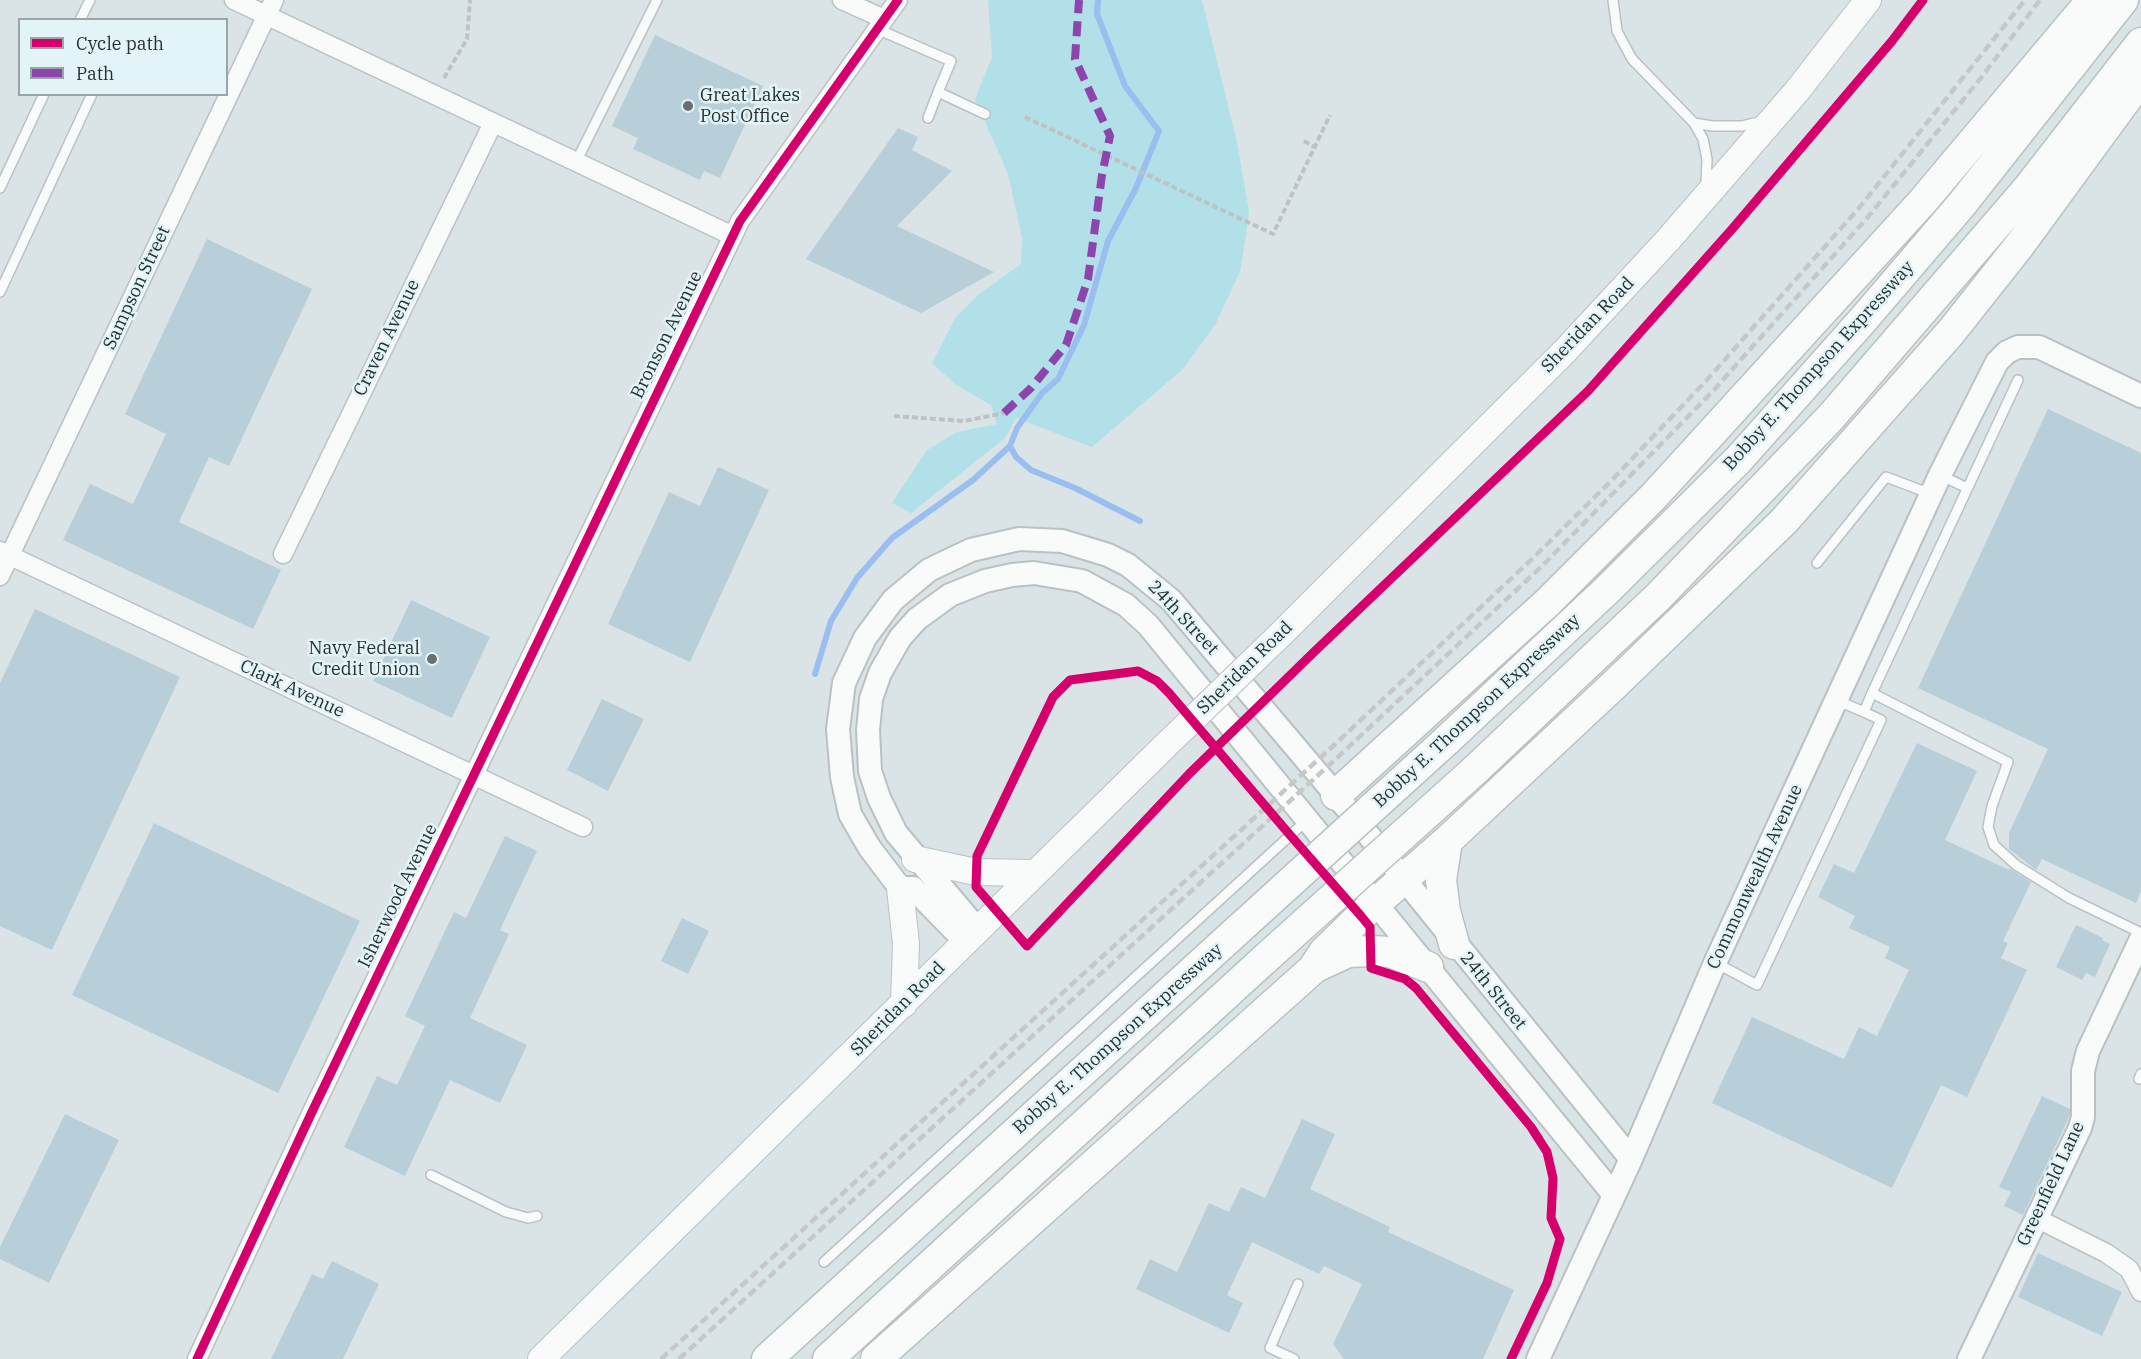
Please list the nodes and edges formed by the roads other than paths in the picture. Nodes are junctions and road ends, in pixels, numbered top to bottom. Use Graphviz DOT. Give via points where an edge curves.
graph roads {
  1 [pos="90,0"];
  2 [pos="234,0"];
  3 [pos="657,0"];
  4 [pos="842,0"];
  5 [pos="898,0"];
  6 [pos="1613,0"];
  7 [pos="1868,0"];
  8 [pos="2092,0"];
  9 [pos="2123,0"];
  10 [pos="270,8"];
  11 [pos="81,18"];
  12 [pos="880,24"];
  13 [pos="2141,43"];
  14 [pos="2141,79"];
  15 [pos="938,92"];
  16 [pos="228,94"];
  17 [pos="43,96"];
  18 [pos="91,96"];
  19 [pos="227,96"];
  20 [pos="985,114"];
  21 [pos="928,118"];
  22 [pos="1774,118"];
  23 [pos="493,123"];
  24 [pos="1694,123"];
  25 [pos="576,162"];
  26 [pos="0,188"];
  27 [pos="1704,198"];
  28 [pos="733,236"];
  29 [pos="0,292"];
  30 [pos="2018,380"];
  31 [pos="2141,396"];
  32 [pos="631,449"];
  33 [pos="1936,485"];
  34 [pos="1967,488"];
  35 [pos="5,553"];
  36 [pos="283,554"];
  37 [pos="1818,563"];
  38 [pos="0,576"];
  39 [pos="1872,693"];
  40 [pos="1836,700"];
  41 [pos="1864,712"];
  42 [pos="474,775"];
  43 [pos="1336,795"];
  44 [pos="1308,819"];
  45 [pos="583,827"];
  46 [pos="1446,841"];
  47 [pos="915,859"];
  48 [pos="1034,873"];
  49 [pos="1402,880"];
  50 [pos="900,888"];
  51 [pos="1376,903"];
  52 [pos="2141,933"];
  53 [pos="972,936"];
  54 [pos="2141,939"];
  55 [pos="1454,944"];
  56 [pos="1715,963"];
  57 [pos="2135,965"];
  58 [pos="1428,967"];
  59 [pos="1313,969"];
  60 [pos="904,1004"];
  61 [pos="1631,1159"];
  62 [pos="431,1175"];
  63 [pos="1614,1195"];
  64 [pos="537,1216"];
  65 [pos="2036,1218"];
  66 [pos="824,1262"];
  67 [pos="1298,1284"];
  68 [pos="2141,1292"];
  69 [pos="197,1359"];
  70 [pos="541,1359"];
  71 [pos="767,1359"];
  72 [pos="828,1359"];
  73 [pos="876,1359"];
  74 [pos="1294,1359"];
  75 [pos="1538,1359"];
  76 [pos="1969,1359"];
  1 -- 11 [label="lane"];
  2 -- 10 [label="street"];
  3 -- 25 [label="lane"];
  4 -- 12 [label="street"];
  5 -- 12 [label="street, Bronson Avenue"];
  6 -- 24 [label="lane" via="1617,31 1632,58"];
  7 -- 22 [label="main road, Sheridan Road"];
  8 -- 43 [label="highway" via="1923,201 1654,496 1547,603"];
  9 -- 71 [label="highway, Bobby E. Thompson Expressway, bridge" via="1962,204 1739,459 1446,741"];
  10 -- 16 [label="street, Sampson Street"];
  10 -- 23 [label="street"];
  12 -- 15 [label="lane" via="951,61"];
  12 -- 28 [label="street, Bronson Avenue"];
  13 -- 72 [label="highway, bridge" via="2015,205 1831,417 1659,596 1474,771"];
  14 -- 46 [label="highway" via="1951,332 1784,521"];
  15 -- 20 [label="lane"];
  15 -- 21 [label="lane"];
  17 -- 26 [label="lane"];
  18 -- 29 [label="lane"];
  19 -- 35 [label="street, Sampson Street"];
  22 -- 24 [label="lane" via="1742,126"];
  22 -- 27 [label="main road, Sheridan Road"];
  23 -- 25 [label="street"];
  23 -- 36 [label="street, Craven Avenue"];
  24 -- 27 [label="lane" via="1703,139 1707,159"];
  25 -- 28 [label="street"];
  27 -- 48 [label="main road, Sheridan Road, bridge" via="1565,351"];
  28 -- 32 [label="street, Bronson Avenue"];
  30 -- 34 [label="lane"];
  31 -- 33 [label="street, Commonwealth Avenue" via="2039,347 2029,345 2007,352 1978,397"];
  32 -- 42 [label="street, Isherwood Avenue"];
  33 -- 34 [label="lane"];
  33 -- 37 [label="lane" via="1886,477"];
  33 -- 40 [label="street, Commonwealth Avenue"];
  34 -- 39 [label="lane"];
  35 -- 38 [label="street, Sampson Street"];
  35 -- 42 [label="street, Clark Avenue"];
  39 -- 41 [label="lane"];
  39 -- 52 [label="lane" via="2008,762 1988,827 1994,845 2016,865 2069,897"];
  40 -- 41 [label="lane"];
  40 -- 56 [label="street, Commonwealth Avenue"];
  41 -- 56 [label="lane" via="1881,720 1757,985"];
  42 -- 45 [label="street, Clark Avenue"];
  42 -- 69 [label="street, Isherwood Avenue"];
  43 -- 49 [label="street, 24th Street"];
  43 -- 50 [label="street, 24th Street" via="1171,600 1146,578 1108,555 1062,541 1019,539 971,550 929,570 893,600 865,638 844,682 838,729 850,814"];
  44 -- 47 [label="street, 24th Street" via="1148,625 1126,605 1082,581 1034,573 1012,575 966,587 932,607 900,639 880,673 868,730 870,771 896,833"];
  44 -- 51 [label="street, 24th Street"];
  44 -- 66 [label="lane"];
  46 -- 49 [label="highway"];
  46 -- 55 [label="highway" via="1441,880"];
  47 -- 48 [label="main road" via="976,872"];
  47 -- 53 [label="street, 24th Street"];
  48 -- 53 [label="main road, Sheridan Road"];
  49 -- 51 [label="highway"];
  49 -- 55 [label="street, 24th Street"];
  50 -- 53 [label="street, 24th Street" via="913,888"];
  50 -- 60 [label="main road" via="906,944"];
  51 -- 58 [label="street, 24th Street"];
  51 -- 59 [label="highway" via="1324,952"];
  53 -- 60 [label="main road, Sheridan Road"];
  54 -- 57 [label="street, Greenfield Lane"];
  55 -- 61 [label="street, 24th Street"];
  56 -- 61 [label="street, Commonwealth Avenue"];
  57 -- 65 [label="street, Greenfield Lane" via="2088,1050 2080,1128"];
  58 -- 59 [label="highway" via="1390,952 1371,951 1348,952"];
  58 -- 63 [label="street, 24th Street"];
  59 -- 73 [label="highway"];
  60 -- 70 [label="main road, Sheridan Road"];
  61 -- 63 [label="street, Commonwealth Avenue"];
  62 -- 64 [label="lane" via="506,1212 528,1218"];
  63 -- 75 [label="street, Commonwealth Avenue"];
  65 -- 68 [label="street" via="2106,1252 2130,1269"];
  65 -- 76 [label="street, Greenfield Lane"];
  67 -- 74 [label="lane" via="1270,1347"];
}
